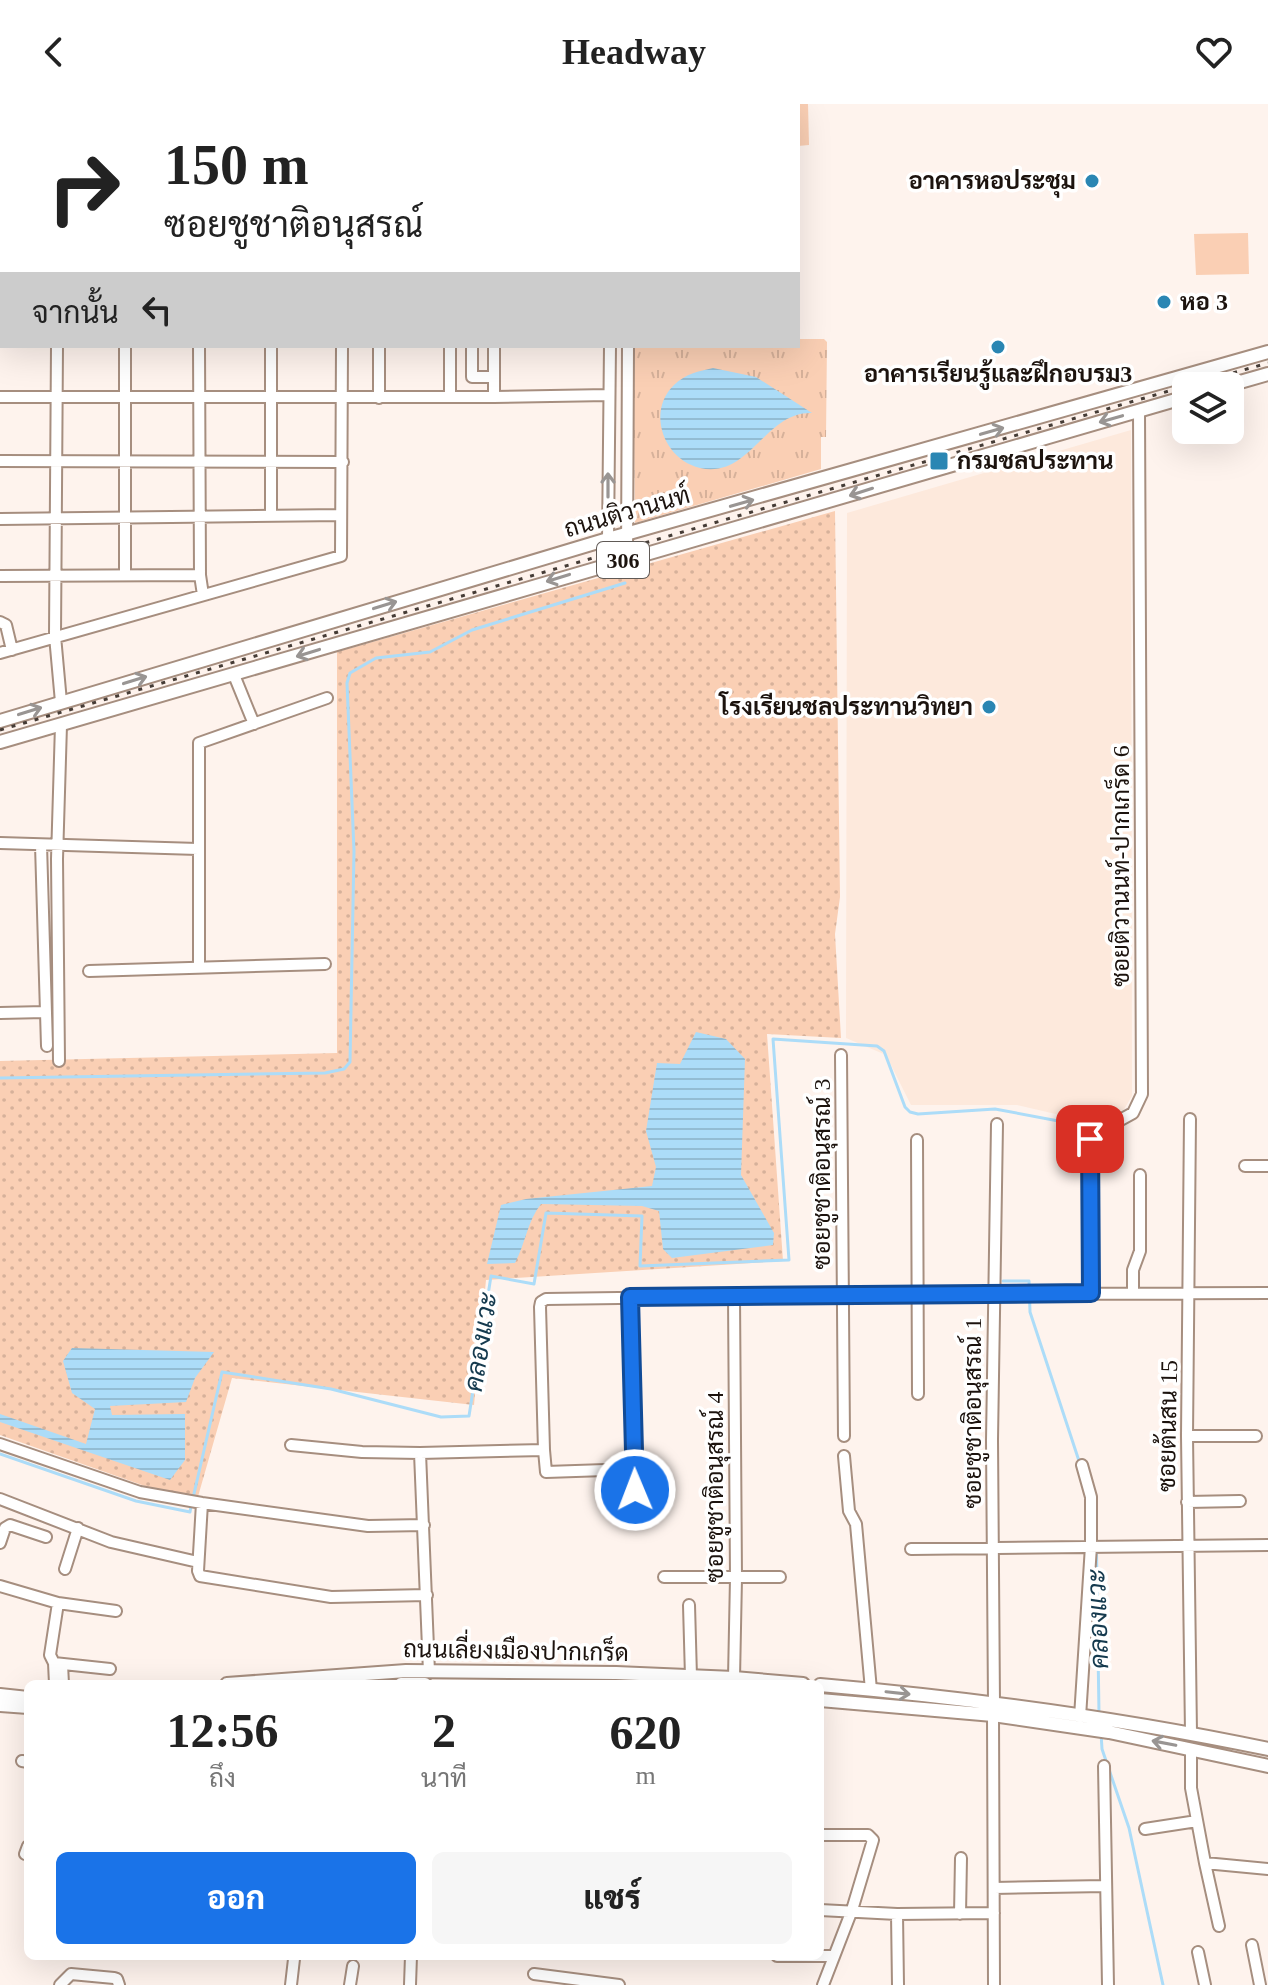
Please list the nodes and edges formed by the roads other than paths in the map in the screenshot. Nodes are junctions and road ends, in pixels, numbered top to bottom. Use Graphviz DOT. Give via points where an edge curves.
graph roads {
  1 [pos="57,348"];
  2 [pos="125,348"];
  3 [pos="199,348"];
  4 [pos="271,348"];
  5 [pos="342,348"];
  6 [pos="379,348"];
  7 [pos="450,348"];
  8 [pos="472,348"];
  9 [pos="494,348"];
  10 [pos="610,348"];
  11 [pos="628,348"];
  12 [pos="1268,352"];
  13 [pos="1198,372"];
  14 [pos="1268,374"];
  15 [pos="494,377"];
  16 [pos="1172,380"];
  17 [pos="1244,381"];
  18 [pos="608,395"];
  19 [pos="0,397"];
  20 [pos="57,397"];
  21 [pos="126,397"];
  22 [pos="200,397"];
  23 [pos="271,397"];
  24 [pos="342,397"];
  25 [pos="450,397"];
  26 [pos="494,397"];
  27 [pos="379,398"];
  28 [pos="1172,401"];
  29 [pos="1139,411"];
  30 [pos="627,436"];
  31 [pos="608,437"];
  32 [pos="0,461"];
  33 [pos="58,461"];
  34 [pos="126,461"];
  35 [pos="201,461"];
  36 [pos="272,462"];
  37 [pos="343,462"];
  38 [pos="271,515"];
  39 [pos="341,515"];
  40 [pos="200,516"];
  41 [pos="125,517"];
  42 [pos="56,518"];
  43 [pos="0,519"];
  44 [pos="626,535"];
  45 [pos="608,539"];
  46 [pos="627,559"];
  47 [pos="610,563"];
  48 [pos="125,575"];
  49 [pos="200,575"];
  50 [pos="0,576"];
  51 [pos="56,576"];
  52 [pos="203,595"];
  53 [pos="0,622"];
  54 [pos="55,636"];
  55 [pos="12,650"];
  56 [pos="0,653"];
  57 [pos="234,675"];
  58 [pos="327,698"];
  59 [pos="61,702"];
  60 [pos="0,721"];
  61 [pos="254,724"];
  62 [pos="61,725"];
  63 [pos="0,742"];
  64 [pos="0,843"];
  65 [pos="41,845"];
  66 [pos="58,846"];
  67 [pos="198,849"];
  68 [pos="325,964"];
  69 [pos="199,968"];
  70 [pos="89,971"];
  71 [pos="45,1012"];
  72 [pos="0,1013"];
  73 [pos="47,1046"];
  74 [pos="841,1055"];
  75 [pos="59,1061"];
  76 [pos="1190,1119"];
  77 [pos="997,1124"];
  78 [pos="917,1140"];
  79 [pos="1245,1166"];
  80 [pos="1268,1166"];
  81 [pos="1140,1175"];
  82 [pos="1190,1291"];
  83 [pos="1133,1292"];
  84 [pos="1091,1293"];
  85 [pos="1268,1293"];
  86 [pos="842,1294"];
  87 [pos="915,1294"];
  88 [pos="993,1294"];
  89 [pos="734,1296"];
  90 [pos="630,1297"];
  91 [pos="918,1394"];
  92 [pos="844,1436"];
  93 [pos="1187,1436"];
  94 [pos="1256,1436"];
  95 [pos="0,1444"];
  96 [pos="291,1445"];
  97 [pos="544,1450"];
  98 [pos="420,1453"];
  99 [pos="844,1456"];
  100 [pos="1082,1465"];
  101 [pos="635,1469"];
  102 [pos="0,1499"];
  103 [pos="1240,1501"];
  104 [pos="195,1502"];
  105 [pos="1187,1502"];
  106 [pos="636,1511"];
  107 [pos="424,1525"];
  108 [pos="78,1528"];
  109 [pos="46,1537"];
  110 [pos="0,1543"];
  111 [pos="1268,1545"];
  112 [pos="1093,1546"];
  113 [pos="1188,1546"];
  114 [pos="994,1547"];
  115 [pos="911,1549"];
  116 [pos="198,1562"];
  117 [pos="65,1569"];
  118 [pos="664,1577"];
  119 [pos="780,1577"];
  120 [pos="736,1578"];
  121 [pos="0,1586"];
  122 [pos="427,1595"];
  123 [pos="58,1603"];
  124 [pos="689,1605"];
  125 [pos="116,1611"];
  126 [pos="58,1663"];
  127 [pos="110,1669"];
  128 [pos="691,1677"];
  129 [pos="427,1678"];
  130 [pos="734,1678"];
  131 [pos="56,1680"];
  132 [pos="62,1680"];
  133 [pos="282,1680"];
  134 [pos="757,1680"];
  135 [pos="824,1685"];
  136 [pos="871,1690"];
  137 [pos="0,1695"];
  138 [pos="24,1698"];
  139 [pos="824,1700"];
  140 [pos="0,1705"];
  141 [pos="24,1707"];
  142 [pos="994,1709"];
  143 [pos="1081,1721"];
  144 [pos="1109,1726"];
  145 [pos="1191,1733"];
  146 [pos="1191,1749"];
  147 [pos="1268,1749"];
  148 [pos="1104,1766"];
  149 [pos="1268,1766"];
  150 [pos="1197,1821"];
  151 [pos="1145,1829"];
  152 [pos="824,1835"];
  153 [pos="961,1858"];
  154 [pos="1205,1863"];
  155 [pos="1268,1869"];
  156 [pos="1105,1886"];
  157 [pos="994,1888"];
  158 [pos="824,1910"];
  159 [pos="852,1910"];
  160 [pos="994,1913"];
  161 [pos="897,1914"];
  162 [pos="960,1914"];
  163 [pos="1219,1926"];
  164 [pos="1252,1945"];
  165 [pos="1198,1952"];
  166 [pos="824,1956"];
  167 [pos="833,1956"];
  168 [pos="294,1960"];
  169 [pos="411,1960"];
  170 [pos="353,1966"];
  171 [pos="534,1974"];
  172 [pos="60,1985"];
  173 [pos="119,1985"];
  174 [pos="291,1985"];
  175 [pos="350,1985"];
  176 [pos="410,1985"];
  177 [pos="619,1985"];
  178 [pos="823,1985"];
  179 [pos="898,1985"];
  180 [pos="994,1985"];
  181 [pos="1108,1985"];
  182 [pos="1205,1985"];
  183 [pos="1260,1985"];
  1 -- 20 [label="street"];
  2 -- 21 [label="street"];
  3 -- 22 [label="street"];
  4 -- 23 [label="street"];
  5 -- 24 [label="street"];
  6 -- 27 [label="street"];
  7 -- 25 [label="street"];
  8 -- 15 [label="street" via="472,377"];
  9 -- 15 [label="street"];
  10 -- 18 [label="street"];
  11 -- 30 [label="street"];
  12 -- 13 [label="main road, ถนนติวานนท์ / 306"];
  14 -- 17 [label="main road"];
  15 -- 26 [label="street"];
  44 -- 16 [label="main road, ถนนติวานนท์ / 306, one-way"];
  18 -- 26 [label="street"];
  18 -- 31 [label="street"];
  19 -- 20 [label="street"];
  20 -- 21 [label="street"];
  20 -- 33 [label="street"];
  21 -- 22 [label="street"];
  21 -- 34 [label="street"];
  22 -- 23 [label="street"];
  22 -- 35 [label="street"];
  23 -- 24 [label="street"];
  23 -- 36 [label="street"];
  24 -- 27 [label="street"];
  24 -- 37 [label="street"];
  25 -- 26 [label="street"];
  25 -- 27 [label="street"];
  28 -- 29 [label="main road, ถนนติวานนท์ / 306"];
  29 -- 46 [label="main road, ถนนติวานนท์ / 306, one-way"];
  29 -- 84 [label="street, ซอยติวานนท์-ปากเกร็ด 6" via="1142,1094 1133,1113 1089,1142"];
  30 -- 31 [label="street"];
  30 -- 44 [label="street"];
  45 -- 31 [label="street, one-way"];
  32 -- 33 [label="street"];
  33 -- 34 [label="street"];
  33 -- 42 [label="street"];
  34 -- 35 [label="street"];
  34 -- 41 [label="street"];
  35 -- 36 [label="street"];
  35 -- 40 [label="street"];
  36 -- 37 [label="street"];
  36 -- 38 [label="street"];
  37 -- 39 [label="street"];
  38 -- 39 [label="street"];
  38 -- 40 [label="street"];
  39 -- 52 [label="street" via="341,556"];
  40 -- 41 [label="street"];
  40 -- 49 [label="street"];
  41 -- 42 [label="street"];
  41 -- 48 [label="street"];
  42 -- 43 [label="street"];
  42 -- 51 [label="street"];
  44 -- 45 [label="main road, ถนนติวานนท์ / 306"];
  44 -- 46 [label="street"];
  45 -- 47 [label="street"];
  59 -- 45 [label="main road, ถนนติวานนท์ / 306, one-way"];
  46 -- 47 [label="main road, ถนนติวานนท์ / 306"];
  47 -- 57 [label="main road, ถนนติวานนท์ / 306, one-way"];
  48 -- 49 [label="street"];
  48 -- 51 [label="street"];
  49 -- 52 [label="street"];
  50 -- 51 [label="street"];
  51 -- 54 [label="street"];
  52 -- 54 [label="street"];
  53 -- 55 [label="street" via="6,625"];
  54 -- 55 [label="street"];
  54 -- 59 [label="street"];
  55 -- 56 [label="street"];
  57 -- 61 [label="street"];
  57 -- 62 [label="main road, ถนนติวานนท์ / 306"];
  58 -- 61 [label="street"];
  60 -- 59 [label="main road, ถนนติวานนท์ / 306, one-way"];
  59 -- 62 [label="main road"];
  61 -- 67 [label="street" via="199,743"];
  62 -- 63 [label="main road, ถนนติวานนท์ / 306"];
  62 -- 66 [label="street"];
  64 -- 65 [label="street"];
  65 -- 66 [label="street"];
  65 -- 71 [label="street"];
  66 -- 67 [label="street"];
  66 -- 75 [label="street"];
  67 -- 69 [label="street"];
  68 -- 69 [label="street"];
  69 -- 70 [label="street"];
  71 -- 72 [label="street"];
  71 -- 73 [label="street"];
  74 -- 86 [label="street, ซอยชูชาติอนุสรณ์ 3"];
  76 -- 82 [label="street, ซอยต้นสน 15"];
  77 -- 88 [label="street, ซอยชูชาติอนุสรณ์ 1"];
  78 -- 87 [label="street"];
  79 -- 80 [label="street"];
  81 -- 83 [label="street" via="1140,1251"];
  82 -- 83 [label="street"];
  82 -- 85 [label="street"];
  82 -- 93 [label="street, ซอยต้นสน 15"];
  83 -- 84 [label="street"];
  84 -- 88 [label="street"];
  86 -- 87 [label="street"];
  86 -- 89 [label="street"];
  86 -- 92 [label="street, ซอยชูชาติอนุสรณ์ 3"];
  87 -- 88 [label="street"];
  87 -- 91 [label="street"];
  88 -- 114 [label="street, ซอยชูชาติอนุสรณ์ 1"];
  89 -- 90 [label="street"];
  89 -- 120 [label="street, ซอยชูชาติอนุสรณ์ 4"];
  90 -- 97 [label="street" via="541,1302"];
  90 -- 101 [label="street"];
  93 -- 94 [label="street"];
  93 -- 105 [label="street, ซอยต้นสน 15"];
  95 -- 104 [label="street" via="140,1492"];
  96 -- 98 [label="street"];
  97 -- 98 [label="street"];
  97 -- 101 [label="street" via="546,1472"];
  98 -- 107 [label="street"];
  99 -- 136 [label="street" via="849,1511 856,1524"];
  100 -- 112 [label="street"];
  101 -- 106 [label="street"];
  102 -- 108 [label="street"];
  103 -- 105 [label="street"];
  104 -- 107 [label="street" via="368,1526"];
  104 -- 116 [label="street"];
  105 -- 113 [label="street, ซอยต้นสน 15"];
  107 -- 122 [label="street"];
  108 -- 116 [label="street" via="111,1542"];
  108 -- 117 [label="street"];
  109 -- 110 [label="street" via="10,1525"];
  111 -- 113 [label="street"];
  112 -- 113 [label="street"];
  112 -- 114 [label="street"];
  112 -- 143 [label="street"];
  113 -- 145 [label="street, ซอยต้นสน 15"];
  114 -- 115 [label="street"];
  114 -- 142 [label="street, ซอยชูชาติอนุสรณ์ 1"];
  116 -- 122 [label="street" via="200,1576 331,1597"];
  118 -- 120 [label="street"];
  119 -- 120 [label="street"];
  120 -- 130 [label="street, ซอยชูชาติอนุสรณ์ 4"];
  121 -- 123 [label="street"];
  122 -- 129 [label="street"];
  123 -- 125 [label="street"];
  123 -- 126 [label="street" via="50,1655"];
  124 -- 128 [label="street"];
  126 -- 127 [label="street"];
  126 -- 131 [label="street"];
  126 -- 132 [label="street"];
  128 -- 129 [label="main road, ถนนเลี่ยงเมืองปากเกร็ด" via="616,1673"];
  128 -- 130 [label="main road, ถนนเลี่ยงเมืองปากเกร็ด"];
  129 -- 133 [label="main road, ถนนเลี่ยงเมืองปากเกร็ด" via="406,1671"];
  130 -- 134 [label="main road, ถนนเลี่ยงเมืองปากเกร็ด"];
  135 -- 136 [label="main road"];
  136 -- 142 [label="main road, one-way"];
  137 -- 138 [label="main road"];
  139 -- 142 [label="main road"];
  140 -- 141 [label="main road"];
  142 -- 143 [label="main road"];
  142 -- 157 [label="street, ซอยชูชาติอนุสรณ์ 1"];
  143 -- 144 [label="main road"];
  144 -- 145 [label="main road"];
  146 -- 144 [label="main road, one-way"];
  145 -- 147 [label="main road"];
  146 -- 149 [label="main road"];
  146 -- 150 [label="street"];
  148 -- 156 [label="street"];
  150 -- 151 [label="street"];
  150 -- 154 [label="street"];
  152 -- 159 [label="street" via="873,1840"];
  153 -- 162 [label="street"];
  154 -- 155 [label="street"];
  154 -- 163 [label="street"];
  156 -- 157 [label="street"];
  156 -- 181 [label="street"];
  157 -- 160 [label="street, ซอยชูชาติอนุสรณ์ 1"];
  158 -- 159 [label="street"];
  159 -- 161 [label="street"];
  159 -- 167 [label="street"];
  160 -- 162 [label="street"];
  160 -- 180 [label="street, ซอยชูชาติอนุสรณ์ 1"];
  161 -- 162 [label="street"];
  161 -- 179 [label="street"];
  164 -- 183 [label="street"];
  165 -- 182 [label="street"];
  166 -- 167 [label="street"];
  167 -- 178 [label="street"];
  168 -- 174 [label="street"];
  169 -- 176 [label="street"];
  170 -- 175 [label="street"];
  171 -- 177 [label="street"];
  172 -- 173 [label="street" via="65,1977 80,1974 114,1978"];
}
